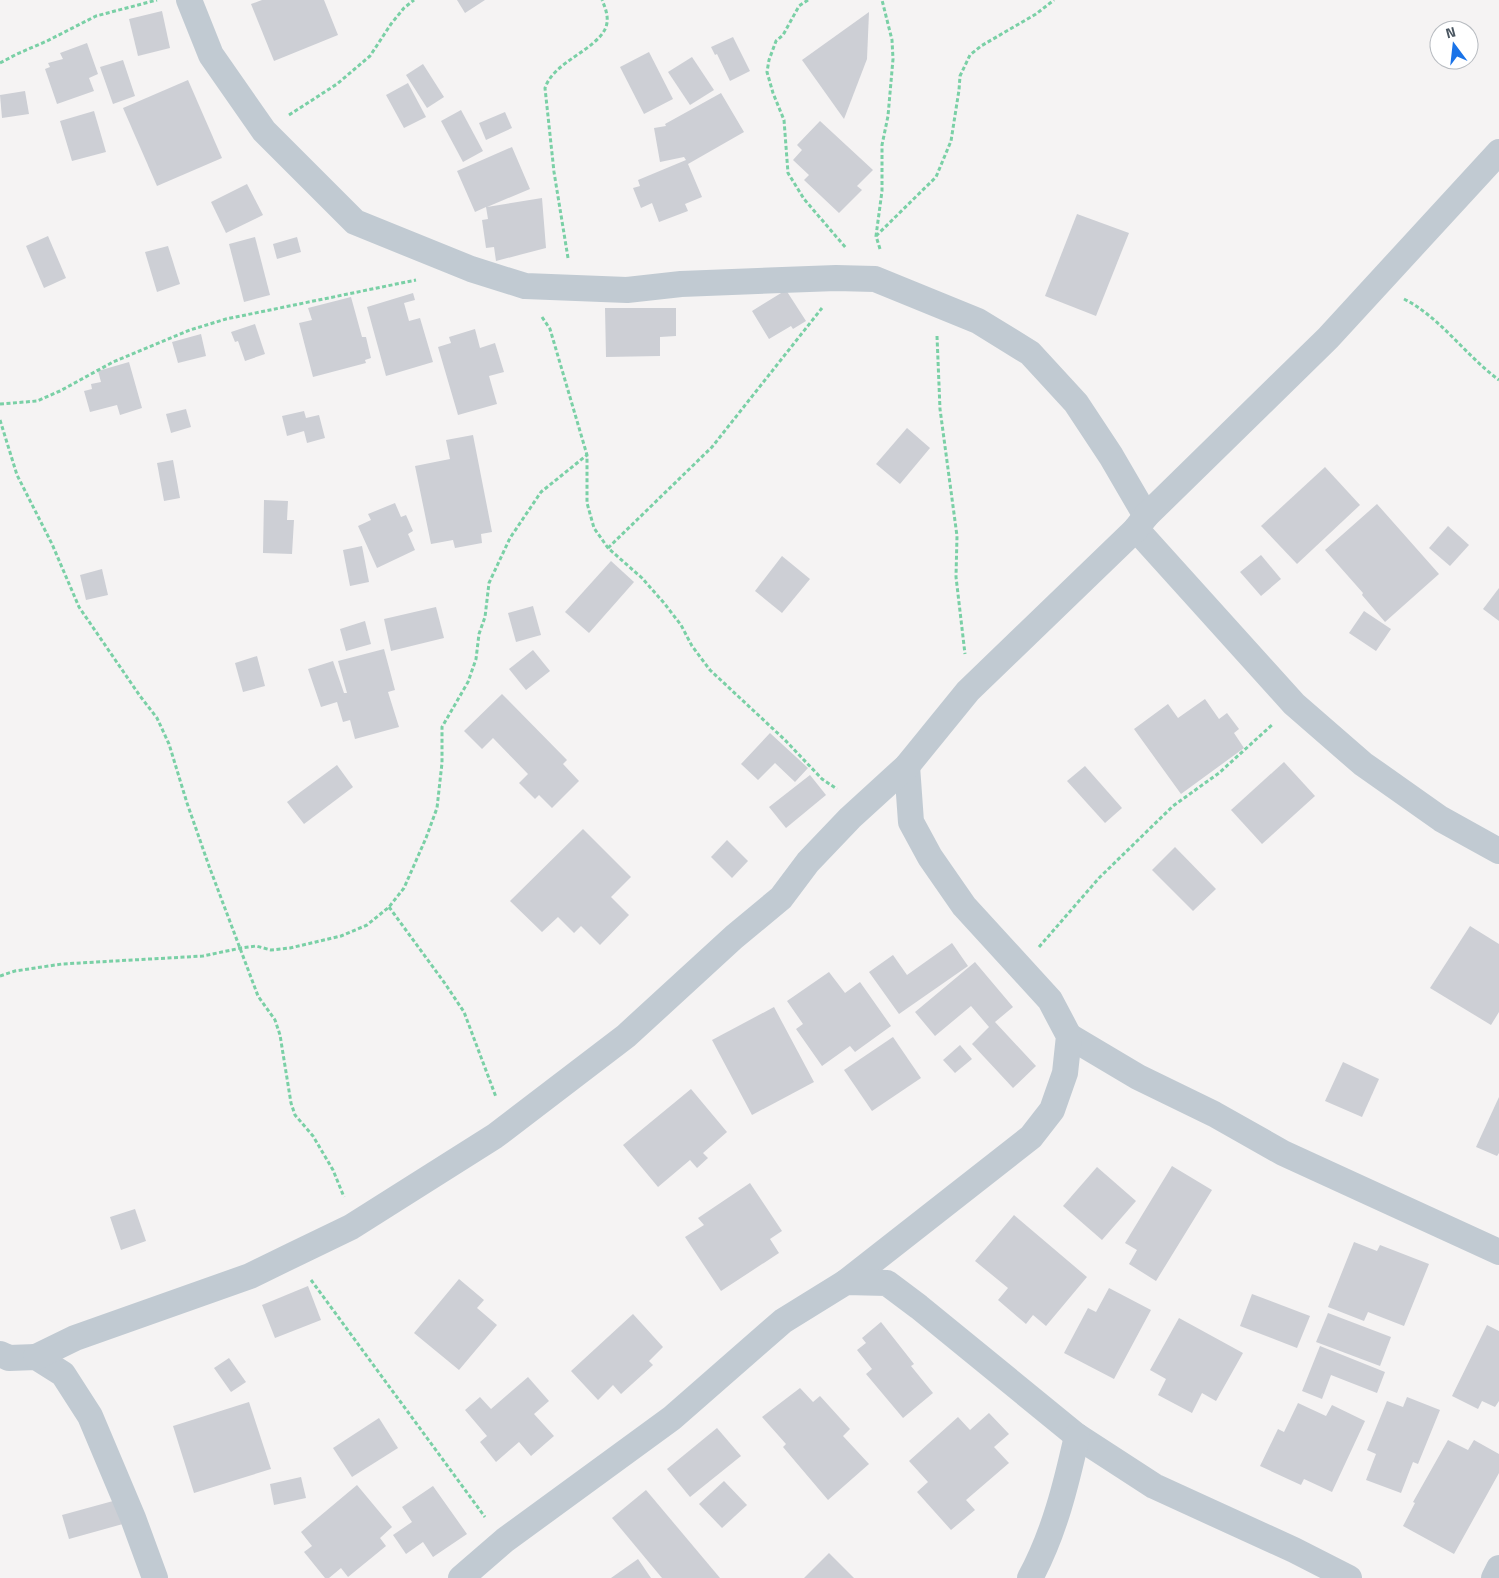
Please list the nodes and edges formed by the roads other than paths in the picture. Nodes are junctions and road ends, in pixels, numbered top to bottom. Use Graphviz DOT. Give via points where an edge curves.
graph roads {
  1 [pos="189,0"];
  2 [pos="1499,152"];
  3 [pos="1141,522"];
  4 [pos="907,766"];
  5 [pos="1499,851"];
  6 [pos="1069,1036"];
  7 [pos="1499,1252"];
  8 [pos="846,1282"];
  9 [pos="36,1356"];
  10 [pos="3,1357"];
  11 [pos="1077,1436"];
  12 [pos="1499,1568"];
  13 [pos="155,1578"];
  14 [pos="461,1578"];
  15 [pos="1030,1578"];
  16 [pos="1349,1578"];
  17 [pos="1494,1578"];
  1 -- 3 [label="street" via="211,55 264,131 355,222 471,269 525,286 627,290 681,284 836,278 882,282 978,321 1030,353 1076,403 1112,456"];
  2 -- 3 [label="street" via="1328,338"];
  3 -- 4 [label="street" via="968,691"];
  3 -- 5 [label="street" via="1294,704 1363,764 1441,819"];
  4 -- 6 [label="street" via="912,822 930,857 964,906 1050,1000"];
  4 -- 9 [label="street" via="850,818 808,862 781,898 626,1036 495,1136 351,1227 250,1276 75,1338"];
  6 -- 7 [label="street" via="1138,1078 1214,1114 1283,1153"];
  6 -- 8 [label="street" via="1065,1073 1052,1110 1031,1137"];
  8 -- 11 [label="street" via="887,1283"];
  8 -- 14 [label="street" via="783,1321 672,1418 505,1540"];
  9 -- 10 [label="street"];
  9 -- 13 [label="street" via="63,1374 90,1416"];
  11 -- 15 [label="street" via="1065,1489"];
  11 -- 16 [label="street" via="1154,1486"];
  12 -- 17 [label="street"];
}
